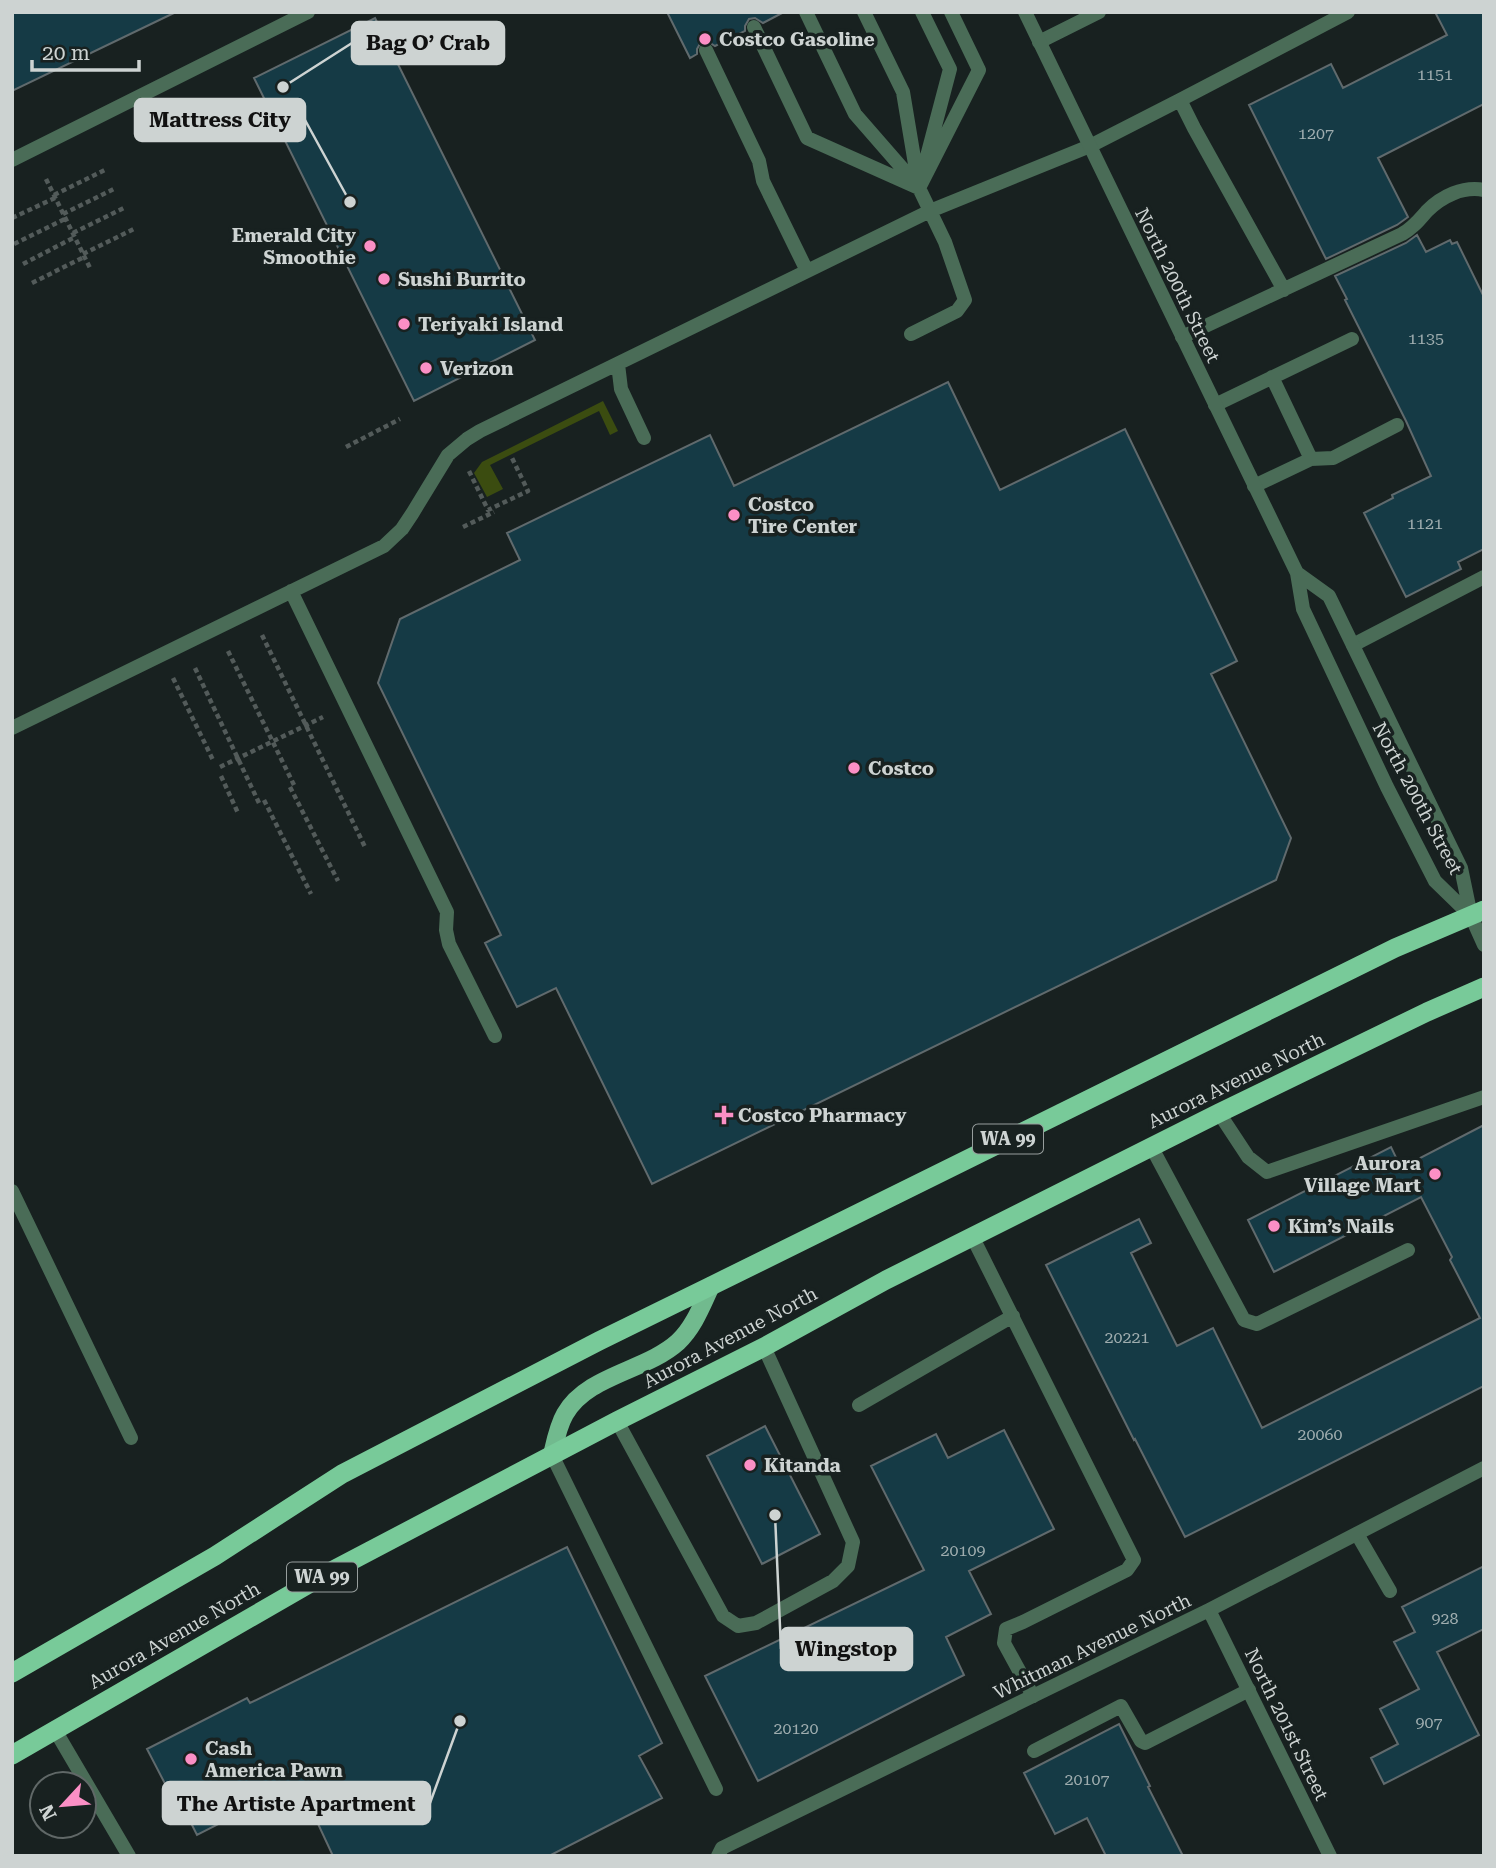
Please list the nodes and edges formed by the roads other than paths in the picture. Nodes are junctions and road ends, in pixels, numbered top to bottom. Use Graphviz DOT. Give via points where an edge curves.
graph roads {
  1 [pos="307,12"];
  2 [pos="806,12"];
  3 [pos="864,12"];
  4 [pos="922,12"];
  5 [pos="951,12"];
  6 [pos="1025,12"];
  7 [pos="1099,12"];
  8 [pos="1348,12"];
  9 [pos="754,27"];
  10 [pos="1039,42"];
  11 [pos="706,50"];
  12 [pos="1181,100"];
  13 [pos="1090,146"];
  14 [pos="12,160"];
  15 [pos="919,188"];
  16 [pos="1484,190"];
  17 [pos="930,211"];
  18 [pos="807,271"];
  19 [pos="1284,290"];
  20 [pos="912,334"];
  21 [pos="1182,337"];
  22 [pos="1352,339"];
  23 [pos="618,364"];
  24 [pos="1272,377"];
  25 [pos="1215,405"];
  26 [pos="1397,425"];
  27 [pos="644,438"];
  28 [pos="1311,459"];
  29 [pos="1254,486"];
  30 [pos="1297,573"];
  31 [pos="1484,578"];
  32 [pos="291,591"];
  33 [pos="1353,645"];
  34 [pos="12,728"];
  35 [pos="1477,913"];
  36 [pos="1484,945"];
  37 [pos="1484,987"];
  38 [pos="495,1036"];
  39 [pos="1484,1097"];
  40 [pos="1219,1113"];
  41 [pos="1151,1146"];
  42 [pos="12,1191"];
  43 [pos="972,1236"];
  44 [pos="1408,1250"];
  45 [pos="711,1286"];
  46 [pos="1013,1316"];
  47 [pos="764,1347"];
  48 [pos="859,1405"];
  49 [pos="617,1421"];
  50 [pos="131,1438"];
  51 [pos="552,1455"];
  52 [pos="1484,1468"];
  53 [pos="1357,1534"];
  54 [pos="1390,1591"];
  55 [pos="1209,1610"];
  56 [pos="12,1674"];
  57 [pos="1249,1690"];
  58 [pos="1033,1696"];
  59 [pos="55,1730"];
  60 [pos="1034,1751"];
  61 [pos="12,1755"];
  62 [pos="716,1789"];
  63 [pos="722,1853"];
  64 [pos="129,1856"];
  65 [pos="1330,1856"];
  1 -- 14 [label="street"];
  2 -- 15 [label="street" via="855,114"];
  3 -- 15 [label="street" via="902,92"];
  4 -- 15 [label="street" via="950,69"];
  5 -- 15 [label="street" via="979,70"];
  6 -- 10 [label="street, North 200th Street"];
  7 -- 10 [label="street"];
  8 -- 12 [label="street"];
  9 -- 15 [label="street" via="807,138"];
  10 -- 13 [label="street, North 200th Street"];
  11 -- 18 [label="street"];
  12 -- 13 [label="street"];
  12 -- 19 [label="street"];
  13 -- 17 [label="street"];
  13 -- 21 [label="street, North 200th Street"];
  15 -- 17 [label="street"];
  16 -- 19 [label="street" via="1468,189 1444,198 1413,228"];
  17 -- 18 [label="street"];
  17 -- 20 [label="street" via="965,300 957,311"];
  18 -- 23 [label="street"];
  19 -- 21 [label="street"];
  21 -- 25 [label="street, North 200th Street"];
  22 -- 24 [label="street"];
  23 -- 27 [label="street" via="621,389"];
  23 -- 32 [label="street" via="467,439 443,462 392,539"];
  24 -- 25 [label="street"];
  24 -- 28 [label="street"];
  25 -- 29 [label="street, North 200th Street"];
  26 -- 28 [label="street" via="1333,458"];
  28 -- 29 [label="street"];
  29 -- 30 [label="street, North 200th Street"];
  30 -- 33 [label="street, North 200th Street" via="1329,596"];
  30 -- 35 [label="street, North 200th Street" via="1303,610 1435,881"];
  31 -- 33 [label="street"];
  32 -- 34 [label="street"];
  32 -- 38 [label="street" via="447,912 449,944"];
  33 -- 35 [label="street, North 200th Street" via="1461,869"];
  35 -- 36 [label="street, North 200th Street"];
  35 -- 45 [label="highway, WA 99" via="1395,948"];
  37 -- 40 [label="highway, Aurora Avenue North / WA 99"];
  39 -- 40 [label="street" via="1267,1172 1248,1157"];
  40 -- 41 [label="highway, Aurora Avenue North / WA 99"];
  41 -- 43 [label="highway, Aurora Avenue North / WA 99"];
  41 -- 44 [label="street" via="1244,1320 1257,1324"];
  42 -- 50 [label="street"];
  43 -- 46 [label="street"];
  43 -- 47 [label="highway, Aurora Avenue North / WA 99"];
  45 -- 51 [label="main road" via="680,1341 575,1399 563,1416"];
  45 -- 56 [label="highway, WA 99" via="342,1474 215,1556"];
  46 -- 48 [label="street"];
  46 -- 58 [label="street" via="1134,1560 1127,1570 1006,1629 1004,1643"];
  47 -- 49 [label="highway, Aurora Avenue North / WA 99"];
  47 -- 49 [label="street" via="853,1542 848,1566 833,1581 756,1623 738,1626 723,1616"];
  49 -- 51 [label="highway, Aurora Avenue North / WA 99"];
  51 -- 59 [label="highway, Aurora Avenue North / WA 99" via="326,1574"];
  51 -- 62 [label="street"];
  52 -- 53 [label="street, Whitman Avenue North"];
  53 -- 54 [label="street"];
  53 -- 55 [label="street, Whitman Avenue North"];
  55 -- 57 [label="street, North 201st Street"];
  55 -- 58 [label="street, Whitman Avenue North"];
  57 -- 60 [label="street" via="1145,1743 1121,1706"];
  57 -- 65 [label="street, North 201st Street"];
  58 -- 63 [label="street, Whitman Avenue North"];
  59 -- 61 [label="highway, Aurora Avenue North / WA 99"];
  59 -- 64 [label="street"];
}
